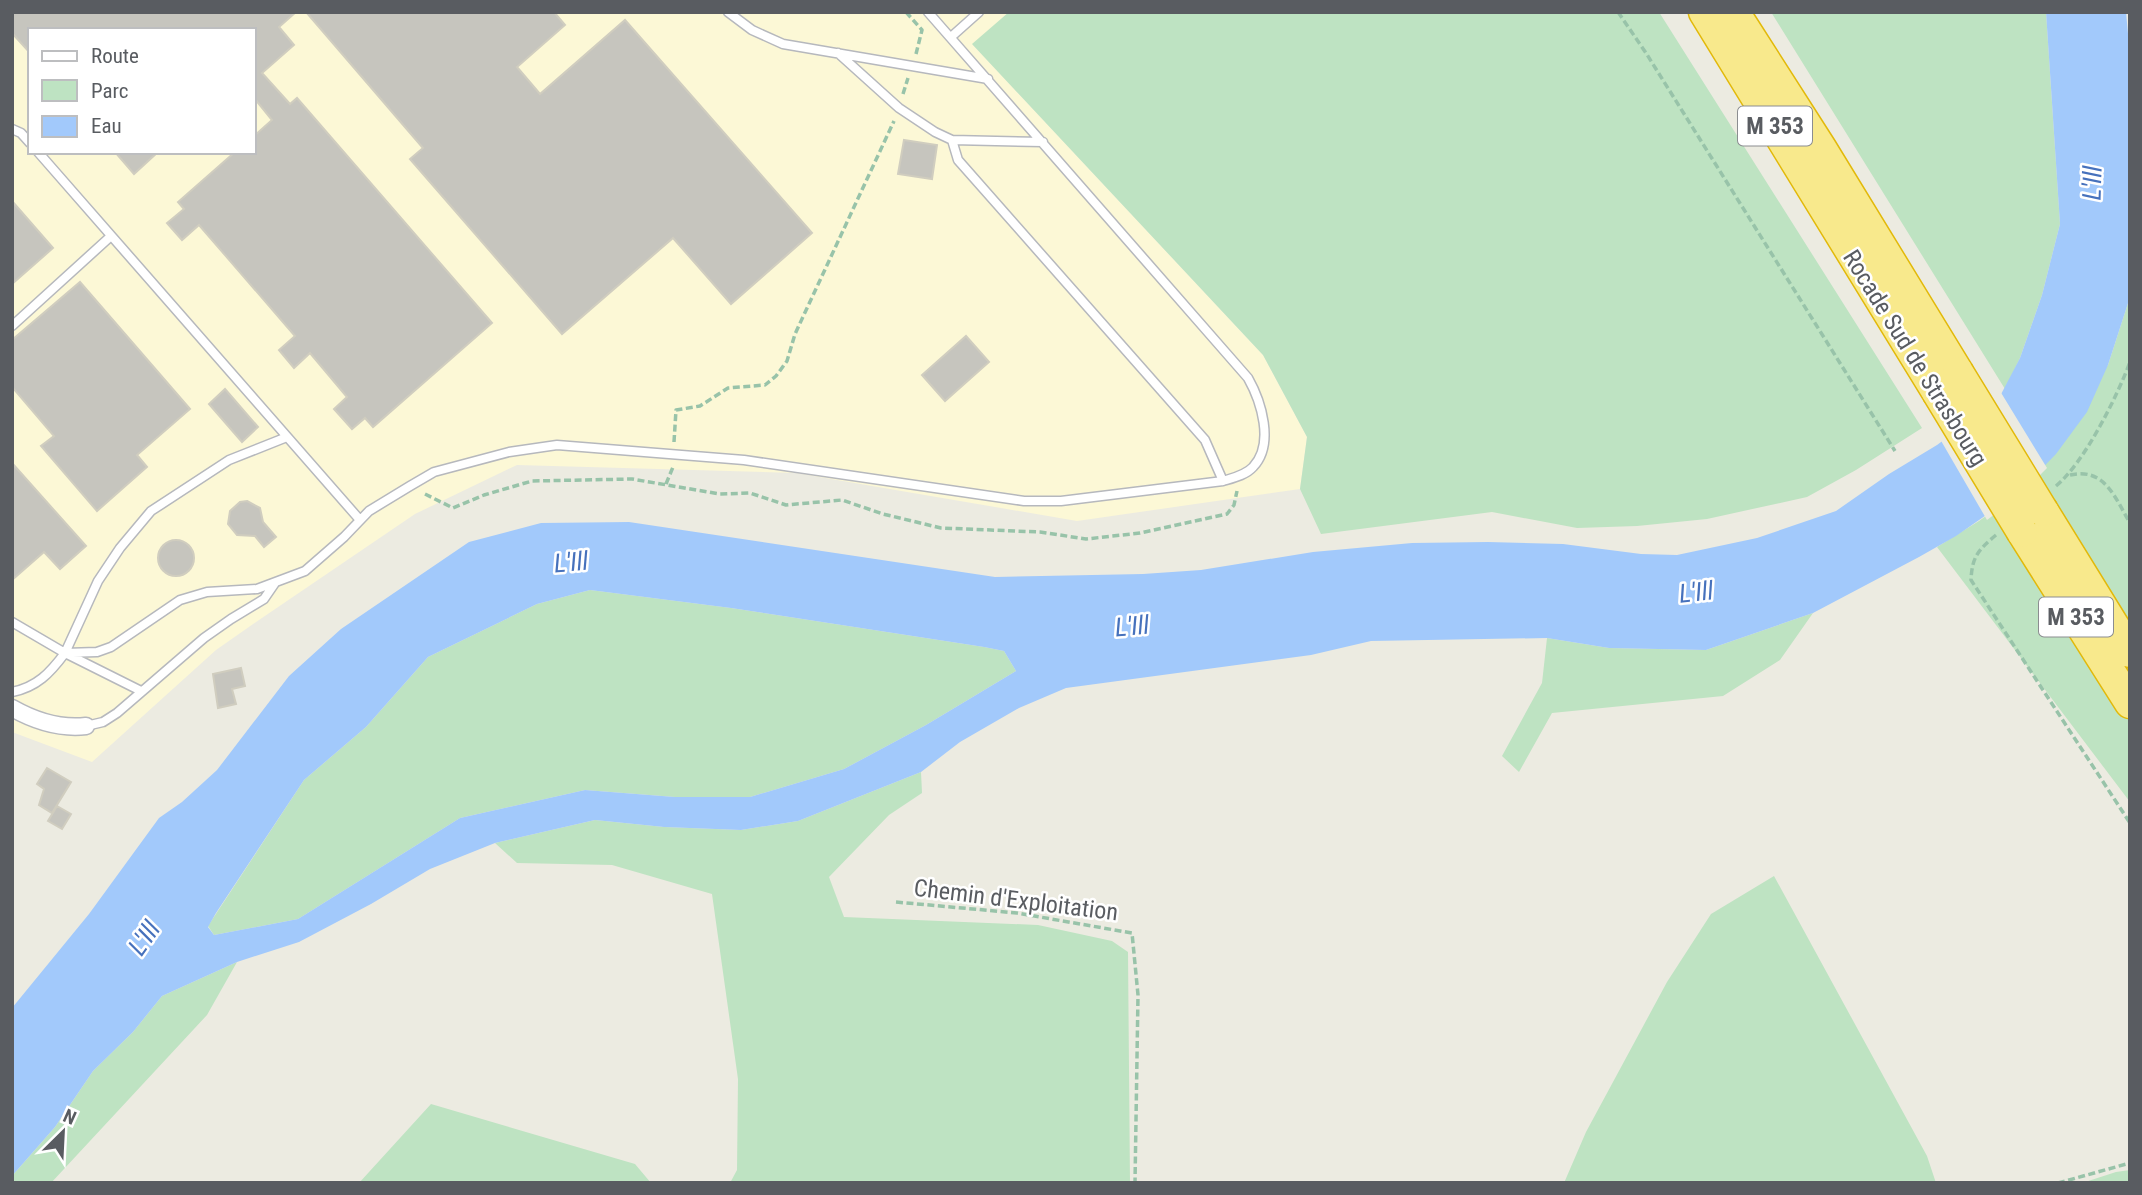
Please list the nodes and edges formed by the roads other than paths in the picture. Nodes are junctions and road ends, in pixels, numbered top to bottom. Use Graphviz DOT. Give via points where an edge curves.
graph roads {
  1 [pos="727,12"];
  2 [pos="928,12"];
  3 [pos="979,12"];
  4 [pos="1704,12"];
  5 [pos="1734,12"];
  6 [pos="951,37"];
  7 [pos="838,53"];
  8 [pos="988,79"];
  9 [pos="12,129"];
  10 [pos="952,139"];
  11 [pos="28,140"];
  12 [pos="1043,142"];
  13 [pos="40,154"];
  14 [pos="111,236"];
  15 [pos="12,326"];
  16 [pos="1948,382"];
  17 [pos="287,437"];
  18 [pos="1223,481"];
  19 [pos="360,520"];
  20 [pos="275,583"];
  21 [pos="12,622"];
  22 [pos="2130,652"];
  23 [pos="65,653"];
  24 [pos="141,691"];
  25 [pos="12,692"];
  26 [pos="2130,703"];
  27 [pos="14,713"];
  28 [pos="86,726"];
  1 -- 7 [label="lane" via="765,38"];
  2 -- 6 [label="lane"];
  3 -- 6 [label="lane"];
  4 -- 16 [label="highway, Rocade Sud de Strasbourg / M 353"];
  5 -- 16 [label="highway, Rocade Sud de Strasbourg / M 353" via="1821,148"];
  6 -- 8 [label="lane"];
  7 -- 8 [label="lane"];
  7 -- 10 [label="lane" via="899,108"];
  8 -- 12 [label="lane"];
  9 -- 11 [label="lane"];
  10 -- 12 [label="lane"];
  10 -- 18 [label="lane" via="958,160 1205,440"];
  12 -- 18 [label="lane" via="1248,378 1260,400 1262,453 1253,468"];
  13 -- 14 [label="lane"];
  14 -- 15 [label="lane"];
  14 -- 17 [label="lane"];
  16 -- 22 [label="highway, Rocade Sud de Strasbourg / M 353, bridge" via="2046,502"];
  16 -- 26 [label="highway, Rocade Sud de Strasbourg / M 353, bridge" via="2009,534"];
  17 -- 19 [label="lane"];
  17 -- 23 [label="lane" via="229,460 151,511 98,581"];
  18 -- 19 [label="lane" via="1061,501 1024,501 757,462 557,445 434,472"];
  19 -- 20 [label="lane" via="305,571"];
  20 -- 23 [label="lane" via="180,600 111,647"];
  20 -- 24 [label="lane" via="264,599 204,638"];
  21 -- 23 [label="lane"];
  23 -- 24 [label="lane"];
  23 -- 25 [label="lane" via="44,678"];
  24 -- 28 [label="lane" via="103,722"];
  27 -- 28 [label="street" via="69,728"];
}
